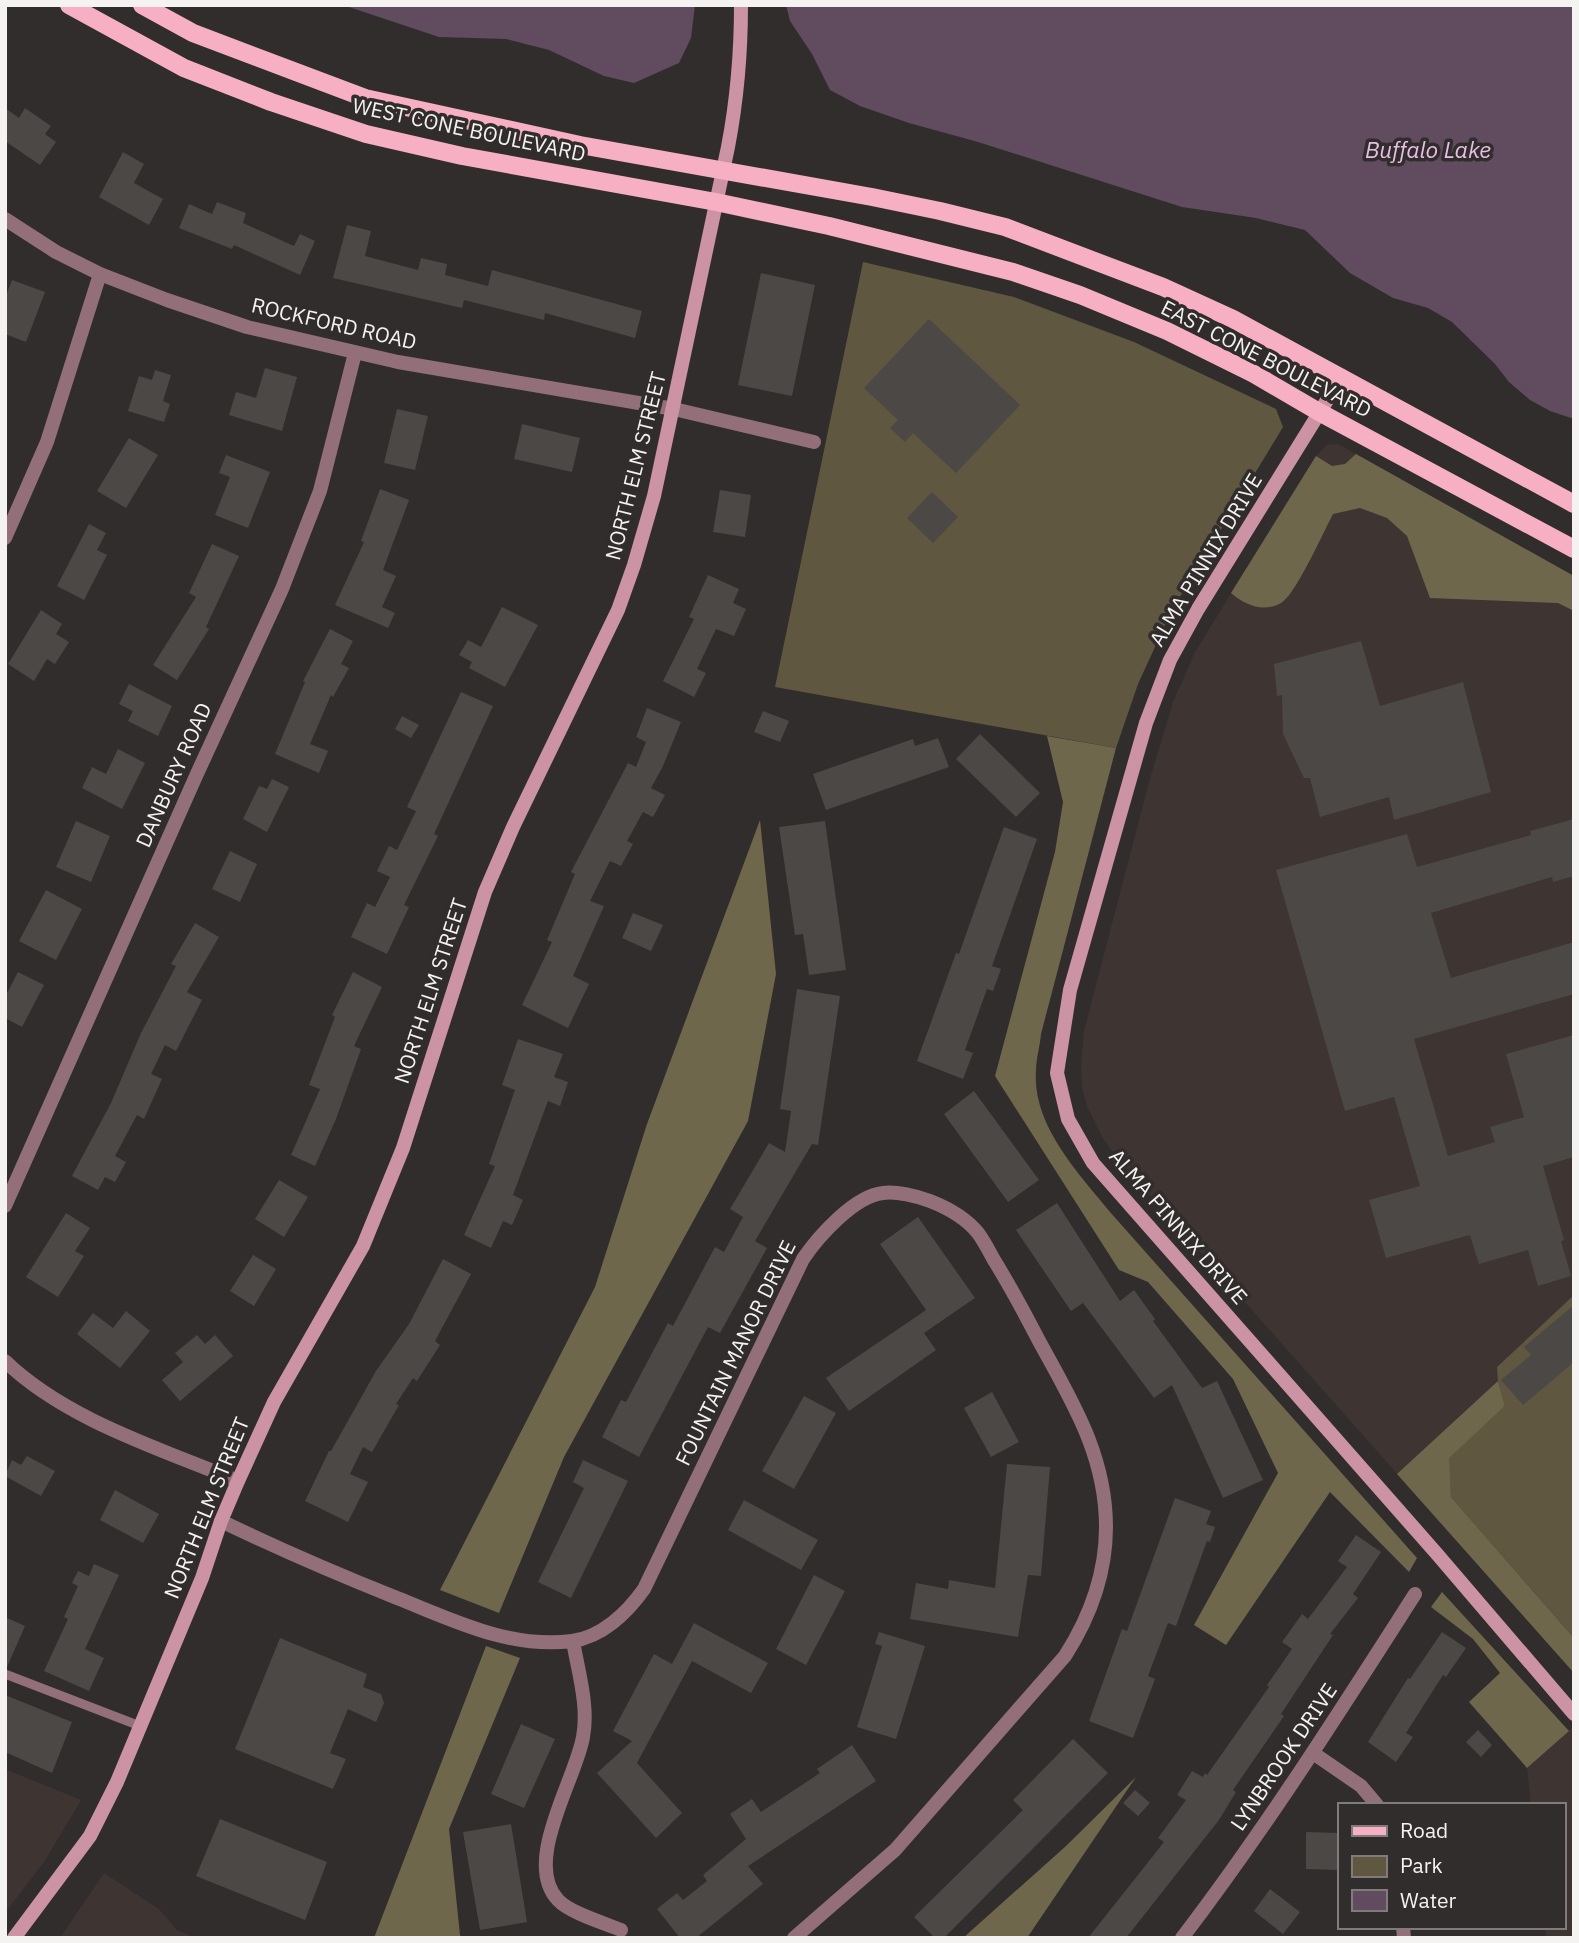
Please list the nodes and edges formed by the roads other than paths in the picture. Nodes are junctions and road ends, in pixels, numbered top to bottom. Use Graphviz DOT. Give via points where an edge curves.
graph roads {
  1 [pos="69,5"];
  2 [pos="142,5"];
  3 [pos="741,5"];
  4 [pos="723,170"];
  5 [pos="716,202"];
  6 [pos="5,219"];
  7 [pos="100,274"];
  8 [pos="355,353"];
  9 [pos="1342,376"];
  10 [pos="674,409"];
  11 [pos="1320,412"];
  12 [pos="814,442"];
  13 [pos="1574,504"];
  14 [pos="5,538"];
  15 [pos="1574,549"];
  16 [pos="5,1206"];
  17 [pos="5,1362"];
  18 [pos="237,1481"];
  19 [pos="221,1521"];
  20 [pos="1415,1594"];
  21 [pos="573,1641"];
  22 [pos="5,1674"];
  23 [pos="1574,1714"];
  24 [pos="140,1726"];
  25 [pos="1313,1753"];
  26 [pos="1375,1803"];
  27 [pos="621,1930"];
  28 [pos="14,1938"];
  29 [pos="794,1938"];
  30 [pos="1182,1938"];
  1 -- 5 [label="main road, WEST CONE BOULEVARD" via="184,68 366,134"];
  2 -- 4 [label="main road, WEST CONE BOULEVARD" via="193,33 365,98 580,145"];
  3 -- 4 [label="main road, NORTH ELM STREET" via="737,97"];
  4 -- 5 [label="main road, NORTH ELM STREET"];
  4 -- 9 [label="main road, EAST CONE BOULEVARD" via="1005,227 1163,287"];
  5 -- 10 [label="main road, NORTH ELM STREET"];
  5 -- 11 [label="main road, EAST CONE BOULEVARD" via="925,248 1080,295 1167,331"];
  6 -- 7 [label="street, ROCKFORD ROAD" via="56,253"];
  7 -- 8 [label="street, ROCKFORD ROAD" via="247,327"];
  7 -- 14 [label="street" via="47,442"];
  8 -- 10 [label="street, ROCKFORD ROAD"];
  8 -- 16 [label="street, DANBURY ROAD" via="320,491 282,589"];
  9 -- 11 [label="main road, ALMA PINNIX DRIVE"];
  9 -- 13 [label="main road, EAST CONE BOULEVARD"];
  10 -- 12 [label="street, ROCKFORD ROAD"];
  10 -- 18 [label="main road, NORTH ELM STREET" via="654,496 618,610 485,892 403,1148 363,1247 274,1402"];
  11 -- 15 [label="main road, EAST CONE BOULEVARD"];
  11 -- 23 [label="main road, ALMA PINNIX DRIVE" via="1170,660 1146,723 1070,990 1057,1073 1068,1119 1093,1163"];
  17 -- 18 [label="street" via="52,1398"];
  18 -- 19 [label="main road, NORTH ELM STREET"];
  19 -- 21 [label="street, FOUNTAIN MANOR DRIVE" via="294,1557 485,1633 525,1642"];
  19 -- 24 [label="main road, NORTH ELM STREET"];
  20 -- 25 [label="street, LYNBROOK DRIVE"];
  21 -- 27 [label="street" via="584,1711 583,1735 556,1813 545,1868 558,1900"];
  21 -- 29 [label="street, FOUNTAIN MANOR DRIVE" via="616,1620 644,1589 803,1259 825,1231 850,1209 882,1193 921,1198 952,1209 978,1232 1090,1438 1106,1524 1098,1586 1065,1656 895,1850"];
  22 -- 24 [label="lane"];
  24 -- 28 [label="main road, NORTH ELM STREET" via="90,1836"];
  25 -- 26 [label="street" via="1361,1786"];
  25 -- 30 [label="street, LYNBROOK DRIVE"];
}
